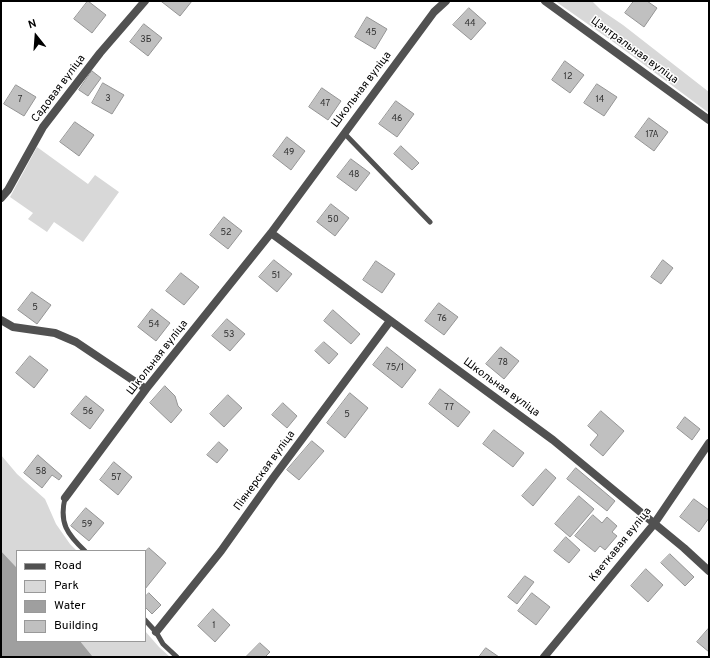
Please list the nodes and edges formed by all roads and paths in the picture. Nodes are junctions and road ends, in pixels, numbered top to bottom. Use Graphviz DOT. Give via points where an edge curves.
graph roads {
  1 [pos="145,1"];
  2 [pos="446,1"];
  3 [pos="545,1"];
  4 [pos="709,120"];
  5 [pos="344,133"];
  6 [pos="1,198"];
  7 [pos="430,222"];
  8 [pos="271,233"];
  9 [pos="1,320"];
  10 [pos="390,321"];
  11 [pos="146,390"];
  12 [pos="709,443"];
  13 [pos="65,498"];
  14 [pos="654,524"];
  15 [pos="84,550"];
  16 [pos="709,572"];
  17 [pos="146,621"];
  18 [pos="156,632"];
  19 [pos="177,657"];
  20 [pos="544,657"];
  1 -- 6 [label="street, Садовая вуліца" via="100,53 43,127"];
  2 -- 5 [label="street, Школьная вуліца" via="434,12"];
  3 -- 4 [label="street, Цэнтральная вуліца"];
  5 -- 7 [label="lane"];
  5 -- 8 [label="street, Школьная вуліца"];
  8 -- 10 [label="street, Школьная вуліца"];
  8 -- 11 [label="street, Школьная вуліца"];
  9 -- 11 [label="street" via="13,328 56,334 76,342"];
  10 -- 14 [label="street, Школьная вуліца" via="553,440"];
  10 -- 18 [label="street, Піянерская вуліца" via="220,551"];
  11 -- 13 [label="street, Школьная вуліца"];
  12 -- 14 [label="street, Кветкавая вуліца"];
  13 -- 15 [label="lane" via="62,510 64,526"];
  14 -- 16 [label="street, Школьная вуліца"];
  14 -- 20 [label="street, Кветкавая вуліца"];
  17 -- 18 [label="lane"];
  18 -- 19 [label="lane" via="162,644"];
}
